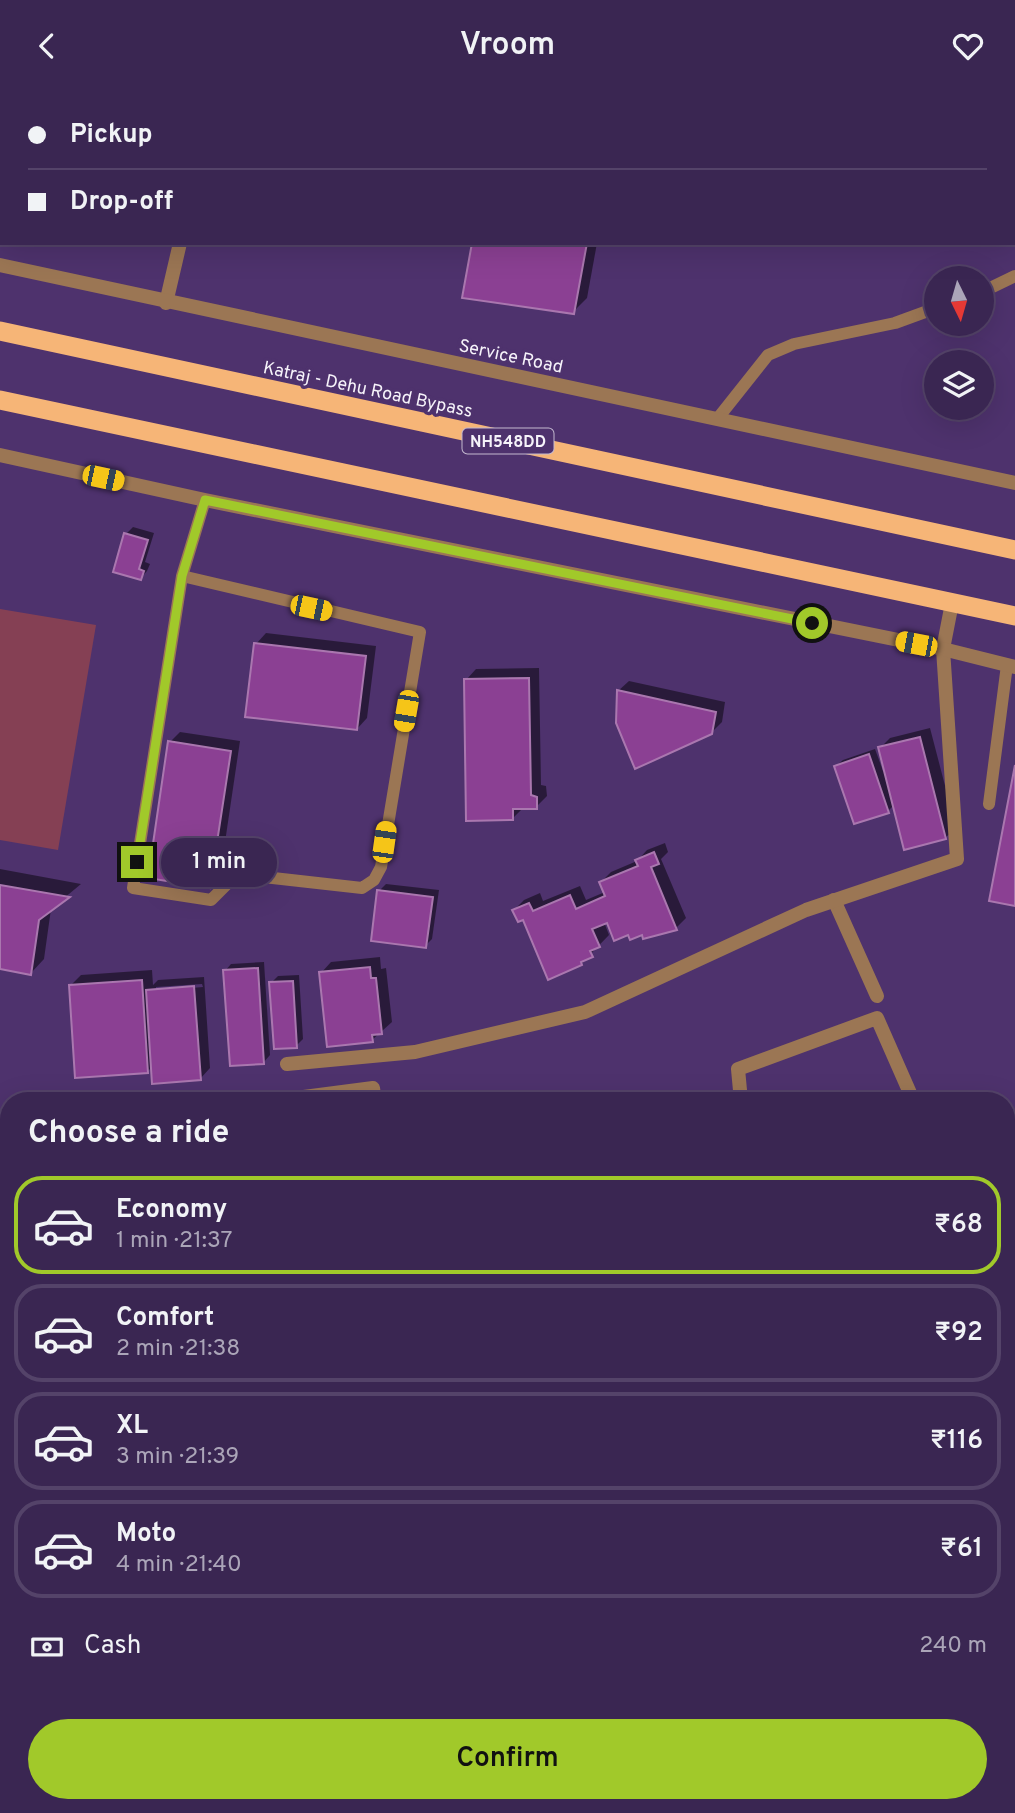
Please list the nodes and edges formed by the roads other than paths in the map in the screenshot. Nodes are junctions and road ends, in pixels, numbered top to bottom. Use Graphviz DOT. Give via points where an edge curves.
graph roads {
  1 [pos="180,245"];
  2 [pos="0,265"];
  3 [pos="1015,276"];
  4 [pos="994,286"];
  5 [pos="166,303"];
  6 [pos="924,312"];
  7 [pos="0,331"];
  8 [pos="0,400"];
  9 [pos="718,418"];
  10 [pos="0,455"];
  11 [pos="1015,484"];
  12 [pos="205,500"];
  13 [pos="1015,550"];
  14 [pos="182,576"];
  15 [pos="952,603"];
  16 [pos="1015,616"];
  17 [pos="943,649"];
  18 [pos="1011,666"];
  19 [pos="989,804"];
  20 [pos="834,900"];
  21 [pos="877,996"];
  22 [pos="287,1064"];
  23 [pos="347,1092"];
  24 [pos="373,1092"];
  25 [pos="740,1092"];
  26 [pos="909,1092"];
  1 -- 5 [label="street"];
  2 -- 5 [label="street, Service Road"];
  3 -- 4 [label="lane"];
  5 -- 9 [label="street, Service Road"];
  6 -- 9 [label="lane" via="794,344 768,355"];
  7 -- 13 [label="highway, Katraj - Dehu Road Bypass / NH548DD"];
  8 -- 15 [label="highway"];
  9 -- 11 [label="street, Service Road"];
  10 -- 12 [label="street"];
  12 -- 14 [label="lane"];
  12 -- 17 [label="street"];
  14 -- 14 [label="lane" via="133,888 211,900 237,874 362,888 374,880 381,867 420,632"];
  15 -- 16 [label="highway"];
  15 -- 17 [label="street"];
  17 -- 18 [label="street"];
  17 -- 20 [label="street" via="957,859"];
  18 -- 19 [label="lane"];
  20 -- 21 [label="street"];
  20 -- 22 [label="street" via="585,1012 415,1052"];
  23 -- 24 [label="street" via="373,1088"];
  25 -- 26 [label="street" via="738,1069 877,1017"];
}
